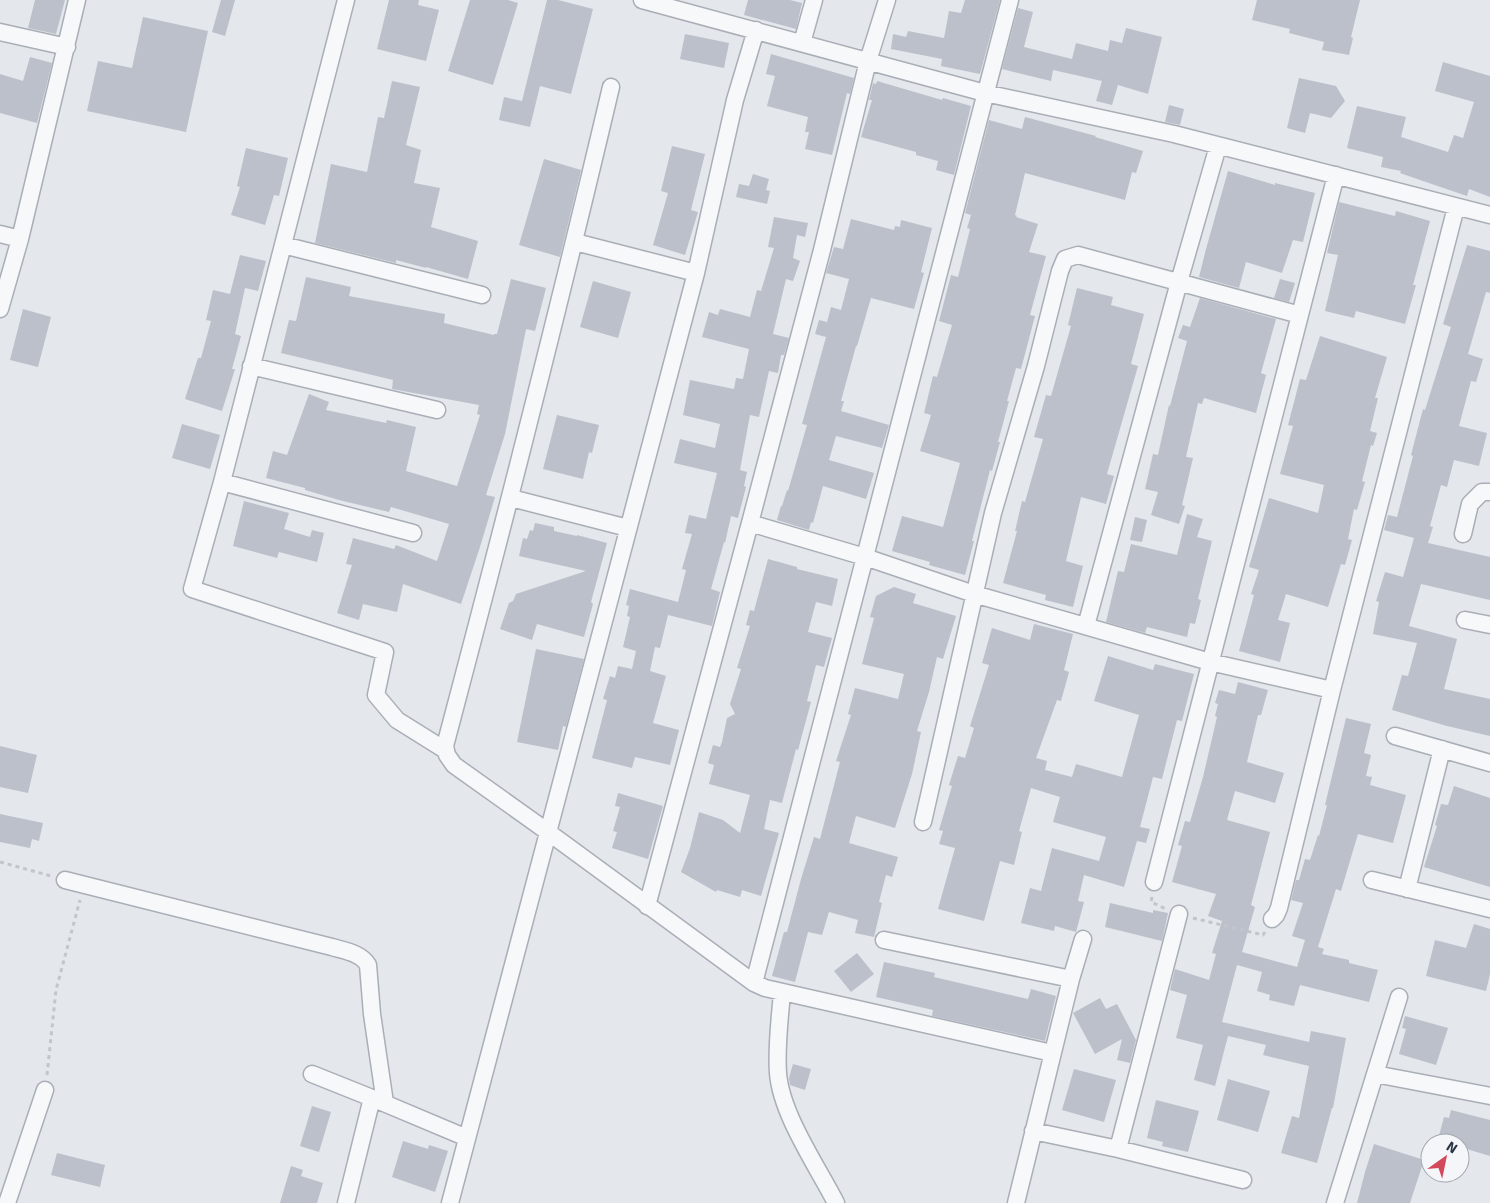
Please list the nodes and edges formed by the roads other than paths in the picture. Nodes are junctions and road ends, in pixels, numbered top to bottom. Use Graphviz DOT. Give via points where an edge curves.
graph roads {
  1 [pos="77,0"];
  2 [pos="346,0"];
  3 [pos="642,0"];
  4 [pos="814,0"];
  5 [pos="887,0"];
  6 [pos="1010,0"];
  7 [pos="756,30"];
  8 [pos="0,32"];
  9 [pos="802,43"];
  10 [pos="66,47"];
  11 [pos="868,61"];
  12 [pos="611,87"];
  13 [pos="985,93"];
  14 [pos="1218,146"];
  15 [pos="1336,175"];
  16 [pos="1456,207"];
  17 [pos="1490,215"];
  18 [pos="0,234"];
  19 [pos="20,239"];
  20 [pos="575,242"];
  21 [pos="282,245"];
  22 [pos="696,274"];
  23 [pos="1180,282"];
  24 [pos="482,295"];
  25 [pos="0,309"];
  26 [pos="1300,315"];
  27 [pos="252,366"];
  28 [pos="437,410"];
  29 [pos="222,482"];
  30 [pos="1490,492"];
  31 [pos="511,498"];
  32 [pos="750,523"];
  33 [pos="628,528"];
  34 [pos="413,533"];
  35 [pos="1462,534"];
  36 [pos="865,557"];
  37 [pos="974,594"];
  38 [pos="1465,620"];
  39 [pos="1490,625"];
  40 [pos="1086,626"];
  41 [pos="1210,662"];
  42 [pos="1332,690"];
  43 [pos="1395,736"];
  44 [pos="1442,749"];
  45 [pos="445,750"];
  46 [pos="1490,763"];
  47 [pos="923,822"];
  48 [pos="548,832"];
  49 [pos="65,880"];
  50 [pos="1372,880"];
  51 [pos="1154,882"];
  52 [pos="1407,890"];
  53 [pos="647,906"];
  54 [pos="1490,909"];
  55 [pos="1179,914"];
  56 [pos="1272,919"];
  57 [pos="1083,939"];
  58 [pos="884,940"];
  59 [pos="1071,979"];
  60 [pos="754,983"];
  61 [pos="782,992"];
  62 [pos="1399,997"];
  63 [pos="1052,1053"];
  64 [pos="312,1074"];
  65 [pos="1375,1074"];
  66 [pos="46,1090"];
  67 [pos="1490,1096"];
  68 [pos="378,1100"];
  69 [pos="1033,1131"];
  70 [pos="467,1138"];
  71 [pos="1118,1149"];
  72 [pos="1243,1180"];
  73 [pos="7,1203"];
  74 [pos="346,1203"];
  75 [pos="450,1203"];
  76 [pos="836,1203"];
  77 [pos="1016,1203"];
  78 [pos="1336,1203"];
  1 -- 10 [label="street"];
  2 -- 21 [label="street"];
  3 -- 7 [label="street"];
  4 -- 9 [label="street"];
  5 -- 11 [label="street"];
  6 -- 13 [label="street"];
  7 -- 9 [label="street"];
  7 -- 22 [label="street" via="735,100"];
  8 -- 10 [label="street"];
  9 -- 11 [label="street"];
  10 -- 19 [label="street"];
  11 -- 13 [label="street"];
  11 -- 32 [label="street"];
  12 -- 20 [label="street"];
  13 -- 14 [label="street"];
  13 -- 36 [label="street"];
  14 -- 15 [label="street"];
  14 -- 23 [label="street"];
  15 -- 16 [label="street"];
  15 -- 26 [label="street"];
  16 -- 17 [label="street"];
  16 -- 42 [label="street"];
  18 -- 19 [label="street"];
  19 -- 25 [label="street"];
  20 -- 22 [label="street"];
  20 -- 31 [label="street"];
  21 -- 24 [label="street"];
  21 -- 27 [label="street"];
  22 -- 33 [label="street"];
  23 -- 26 [label="street"];
  23 -- 37 [label="street" via="1078,255 1065,259"];
  23 -- 40 [label="street"];
  26 -- 41 [label="street"];
  27 -- 28 [label="street"];
  27 -- 29 [label="street"];
  29 -- 34 [label="street"];
  29 -- 45 [label="street" via="192,589 385,652 376,695 397,720"];
  30 -- 35 [label="street" via="1482,492 1470,504"];
  31 -- 33 [label="street"];
  31 -- 45 [label="street"];
  32 -- 36 [label="street"];
  32 -- 53 [label="street"];
  33 -- 48 [label="street"];
  36 -- 37 [label="street"];
  36 -- 60 [label="street"];
  37 -- 40 [label="street"];
  37 -- 47 [label="street"];
  38 -- 39 [label="street"];
  40 -- 41 [label="street"];
  41 -- 42 [label="street"];
  41 -- 51 [label="street"];
  42 -- 56 [label="street" via="1279,908"];
  43 -- 44 [label="street"];
  44 -- 46 [label="street"];
  44 -- 52 [label="street"];
  45 -- 48 [label="street" via="454,765"];
  48 -- 53 [label="street"];
  48 -- 70 [label="street"];
  49 -- 68 [label="street" via="332,947 365,959"];
  50 -- 52 [label="street"];
  52 -- 54 [label="street"];
  53 -- 60 [label="street"];
  55 -- 71 [label="street"];
  57 -- 59 [label="street"];
  58 -- 59 [label="street"];
  59 -- 63 [label="street"];
  60 -- 61 [label="street"];
  61 -- 63 [label="street"];
  61 -- 76 [label="street" via="778,1074 783,1100"];
  62 -- 65 [label="street"];
  63 -- 69 [label="street"];
  64 -- 68 [label="street"];
  65 -- 67 [label="street"];
  65 -- 78 [label="street"];
  66 -- 73 [label="street"];
  68 -- 70 [label="street"];
  68 -- 74 [label="street"];
  69 -- 71 [label="street"];
  69 -- 77 [label="street"];
  70 -- 75 [label="street"];
  71 -- 72 [label="street"];
}
